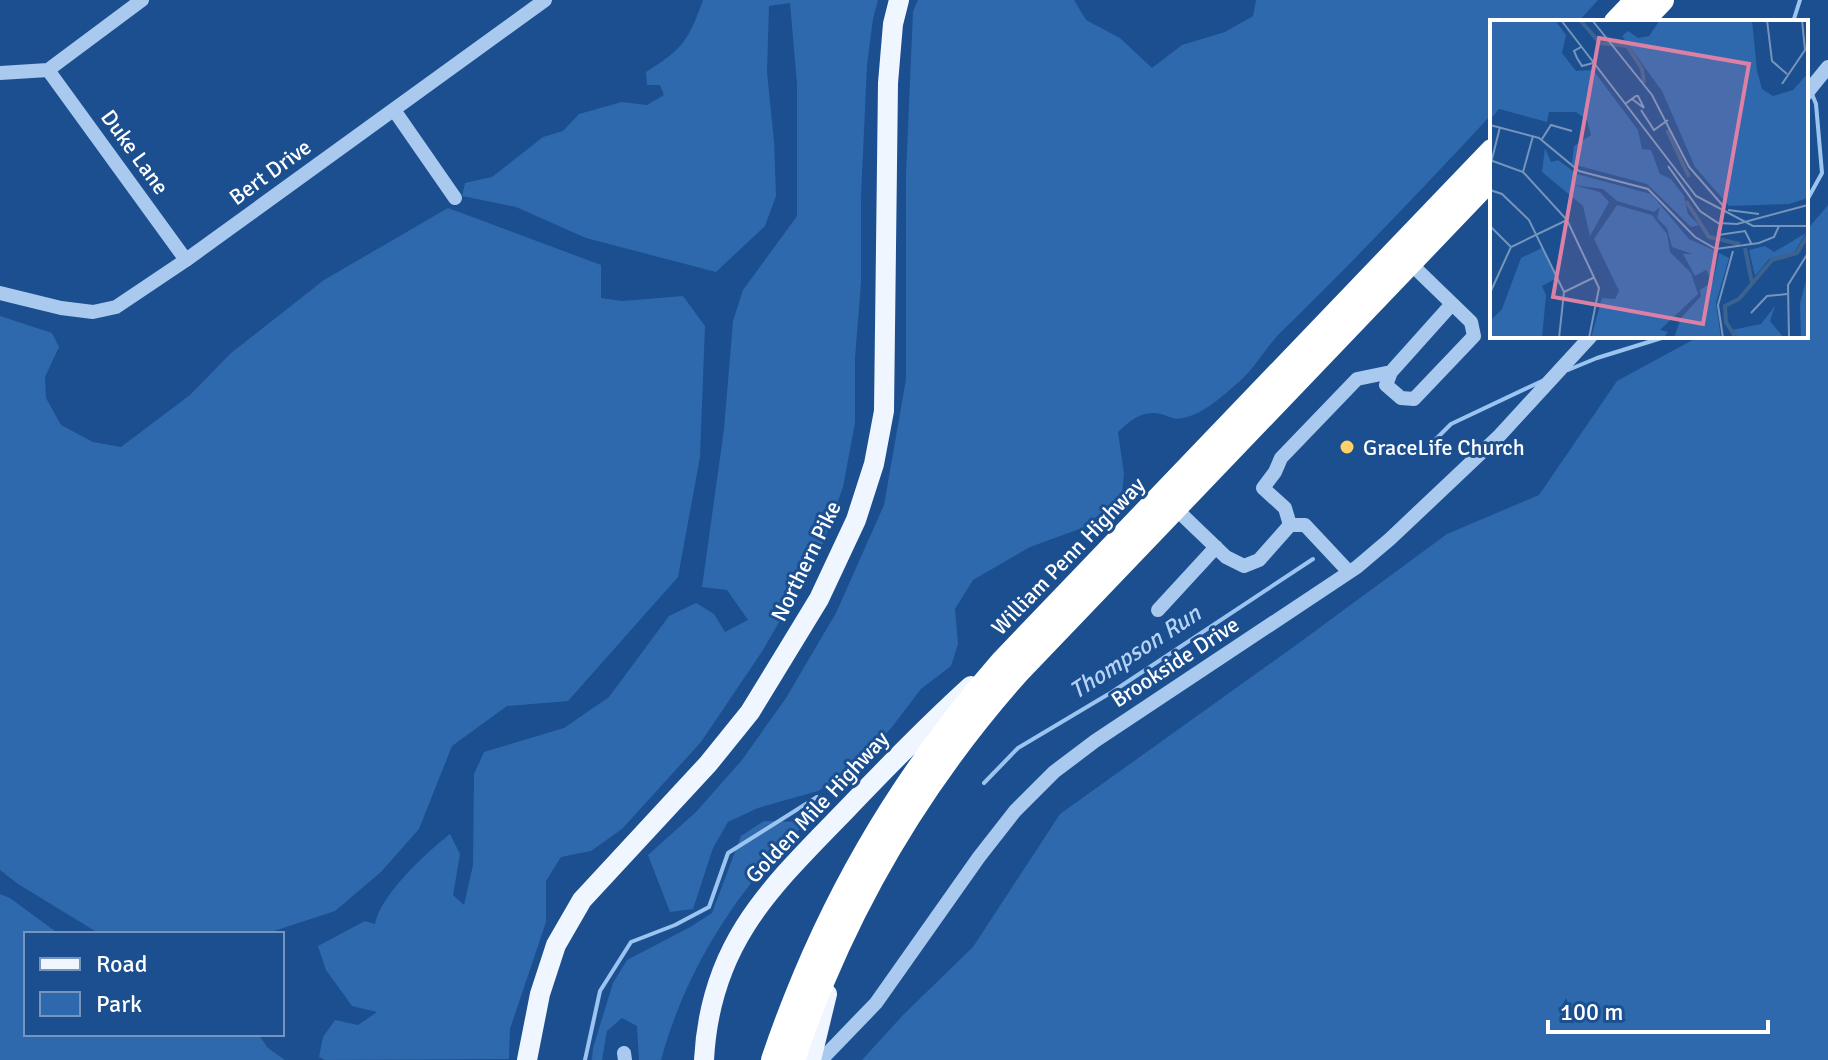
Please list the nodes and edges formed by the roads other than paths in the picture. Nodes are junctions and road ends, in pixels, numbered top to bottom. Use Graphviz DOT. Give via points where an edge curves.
graph roads {
  1 [pos="142,0"];
  2 [pos="899,0"];
  3 [pos="1637,0"];
  4 [pos="1662,0"];
  5 [pos="542,1"];
  6 [pos="1618,20"];
  7 [pos="1643,20"];
  8 [pos="1828,67"];
  9 [pos="48,70"];
  10 [pos="0,73"];
  11 [pos="1808,92"];
  12 [pos="394,110"];
  13 [pos="1490,153"];
  14 [pos="1490,179"];
  15 [pos="455,198"];
  16 [pos="186,260"];
  17 [pos="1410,263"];
  18 [pos="0,293"];
  19 [pos="1451,305"];
  20 [pos="1589,338"];
  21 [pos="1391,372"];
  22 [pos="1175,508"];
  23 [pos="1290,525"];
  24 [pos="1216,547"];
  25 [pos="1349,572"];
  26 [pos="1158,610"];
  27 [pos="1034,629"];
  28 [pos="843,931"];
  29 [pos="527,1060"];
  30 [pos="704,1060"];
  31 [pos="773,1060"];
  32 [pos="793,1060"];
  33 [pos="811,1060"];
  34 [pos="821,1060"];
  1 -- 9 [label="street"];
  2 -- 29 [label="main road, Northern Pike" via="888,83 884,411 856,520 819,599 750,712 582,900 556,945"];
  3 -- 6 [label="highway"];
  4 -- 7 [label="highway"];
  5 -- 12 [label="street, Bert Drive"];
  8 -- 11 [label="street"];
  9 -- 10 [label="street"];
  9 -- 16 [label="street, Duke Lane"];
  12 -- 15 [label="street"];
  12 -- 16 [label="street, Bert Drive"];
  13 -- 27 [label="highway, William Penn Highway"];
  14 -- 17 [label="highway, William Penn Highway"];
  16 -- 18 [label="street, Bert Drive" via="116,307 93,312"];
  17 -- 19 [label="street"];
  17 -- 22 [label="highway, William Penn Highway"];
  19 -- 21 [label="street"];
  19 -- 21 [label="street" via="1471,322 1474,336 1414,399 1401,398 1386,385"];
  20 -- 25 [label="street, Brookside Drive" via="1500,435"];
  21 -- 23 [label="street" via="1357,379 1281,458 1263,488 1285,508"];
  22 -- 24 [label="street"];
  22 -- 28 [label="highway, William Penn Highway" via="965,734 901,826"];
  23 -- 24 [label="street" via="1259,560 1244,566"];
  23 -- 25 [label="street" via="1305,525"];
  24 -- 26 [label="street"];
  25 -- 34 [label="street, Brookside Drive" via="1054,772 996,834 876,1003"];
  27 -- 30 [label="main road, Golden Mile Highway" via="907,746 762,899 717,984"];
  27 -- 31 [label="highway, William Penn Highway" via="951,723 864,852 811,957"];
  28 -- 32 [label="highway, William Penn Highway"];
  28 -- 33 [label="main road"];
}
